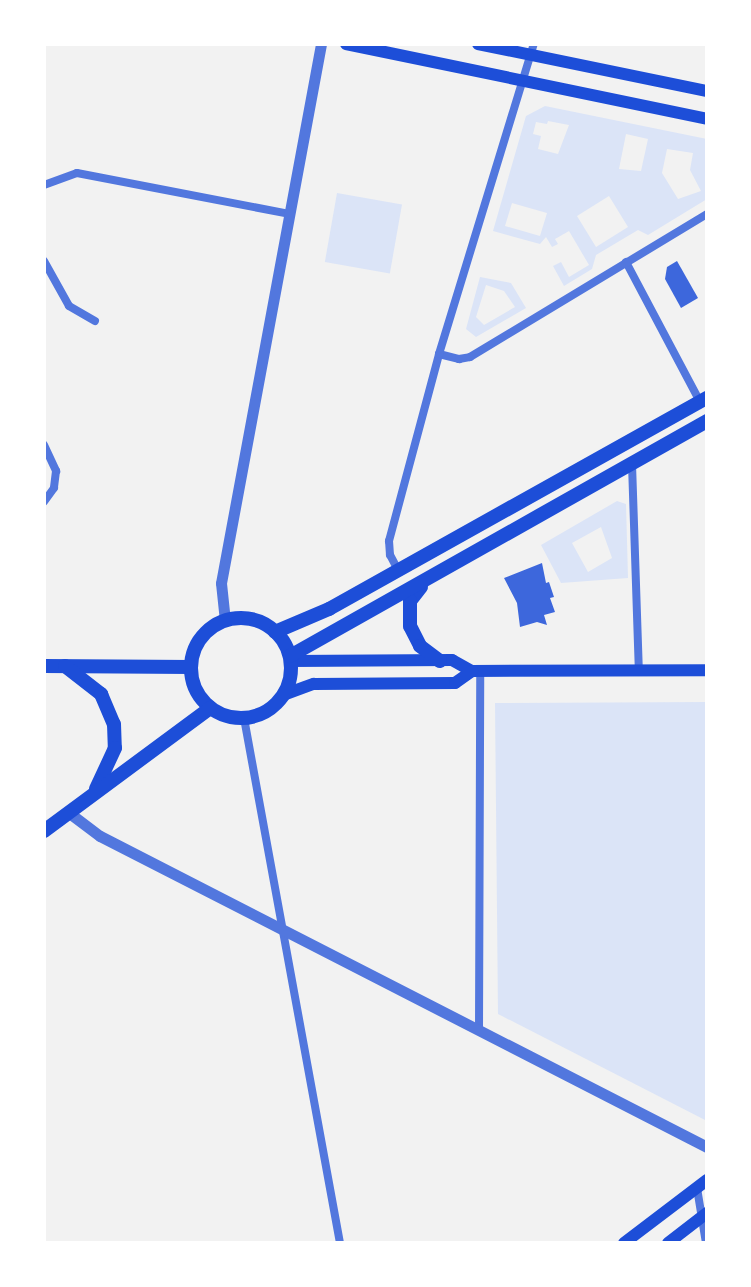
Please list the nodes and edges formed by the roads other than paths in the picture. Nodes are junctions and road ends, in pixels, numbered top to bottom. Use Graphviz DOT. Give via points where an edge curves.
graph roads {
  1 [pos="321,44"];
  2 [pos="346,44"];
  3 [pos="478,44"];
  4 [pos="533,49"];
  5 [pos="523,80"];
  6 [pos="707,91"];
  7 [pos="707,119"];
  8 [pos="44,185"];
  9 [pos="289,214"];
  10 [pos="707,214"];
  11 [pos="44,261"];
  12 [pos="626,262"];
  13 [pos="95,321"];
  14 [pos="439,354"];
  15 [pos="704,400"];
  16 [pos="707,421"];
  17 [pos="44,445"];
  18 [pos="632,464"];
  19 [pos="44,502"];
  20 [pos="398,570"];
  21 [pos="430,579"];
  22 [pos="225,621"];
  23 [pos="275,632"];
  24 [pos="290,659"];
  25 [pos="440,661"];
  26 [pos="44,666"];
  27 [pos="65,666"];
  28 [pos="191,667"];
  29 [pos="639,670"];
  30 [pos="707,670"];
  31 [pos="476,671"];
  32 [pos="283,695"];
  33 [pos="210,708"];
  34 [pos="244,718"];
  35 [pos="94,793"];
  36 [pos="68,812"];
  37 [pos="44,831"];
  38 [pos="282,930"];
  39 [pos="479,1031"];
  40 [pos="707,1147"];
  41 [pos="702,1184"];
  42 [pos="704,1215"];
  43 [pos="340,1243"];
  44 [pos="624,1243"];
  45 [pos="668,1243"];
  46 [pos="706,1243"];
  1 -- 9 [label="street"];
  2 -- 5 [label="main road"];
  3 -- 4 [label="main road"];
  4 -- 5 [label="street"];
  4 -- 6 [label="main road"];
  5 -- 7 [label="main road"];
  5 -- 14 [label="street"];
  8 -- 9 [label="street" via="77,173"];
  9 -- 22 [label="street" via="221,583"];
  10 -- 12 [label="street"];
  11 -- 13 [label="street" via="69,306"];
  12 -- 14 [label="street" via="470,357"];
  12 -- 15 [label="street"];
  14 -- 20 [label="street" via="389,541"];
  15 -- 20 [label="main road"];
  16 -- 18 [label="main road"];
  17 -- 19 [label="street" via="56,471 54,488"];
  18 -- 21 [label="main road"];
  18 -- 29 [label="street"];
  20 -- 23 [label="main road"];
  21 -- 24 [label="main road"];
  21 -- 25 [label="main road" via="413,596 409,619 420,646"];
  22 -- 23 [label="main road" via="255,620"];
  22 -- 28 [label="main road" via="201,638"];
  23 -- 24 [label="main road"];
  24 -- 25 [label="main road"];
  24 -- 32 [label="main road" via="291,677"];
  25 -- 31 [label="main road" via="452,660"];
  26 -- 27 [label="main road"];
  27 -- 28 [label="main road"];
  27 -- 35 [label="main road" via="101,694 114,724 115,748"];
  28 -- 33 [label="main road" via="195,689"];
  29 -- 30 [label="main road"];
  29 -- 31 [label="main road"];
  31 -- 32 [label="main road" via="455,683 314,684"];
  31 -- 39 [label="street"];
  32 -- 34 [label="main road" via="268,710"];
  33 -- 34 [label="main road"];
  33 -- 35 [label="main road"];
  34 -- 38 [label="street"];
  35 -- 36 [label="main road"];
  36 -- 37 [label="main road"];
  36 -- 38 [label="street" via="100,836"];
  38 -- 39 [label="street"];
  38 -- 43 [label="street"];
  39 -- 40 [label="street"];
  41 -- 42 [label="street"];
  41 -- 44 [label="main road"];
  42 -- 45 [label="main road"];
  42 -- 46 [label="street"];
}
